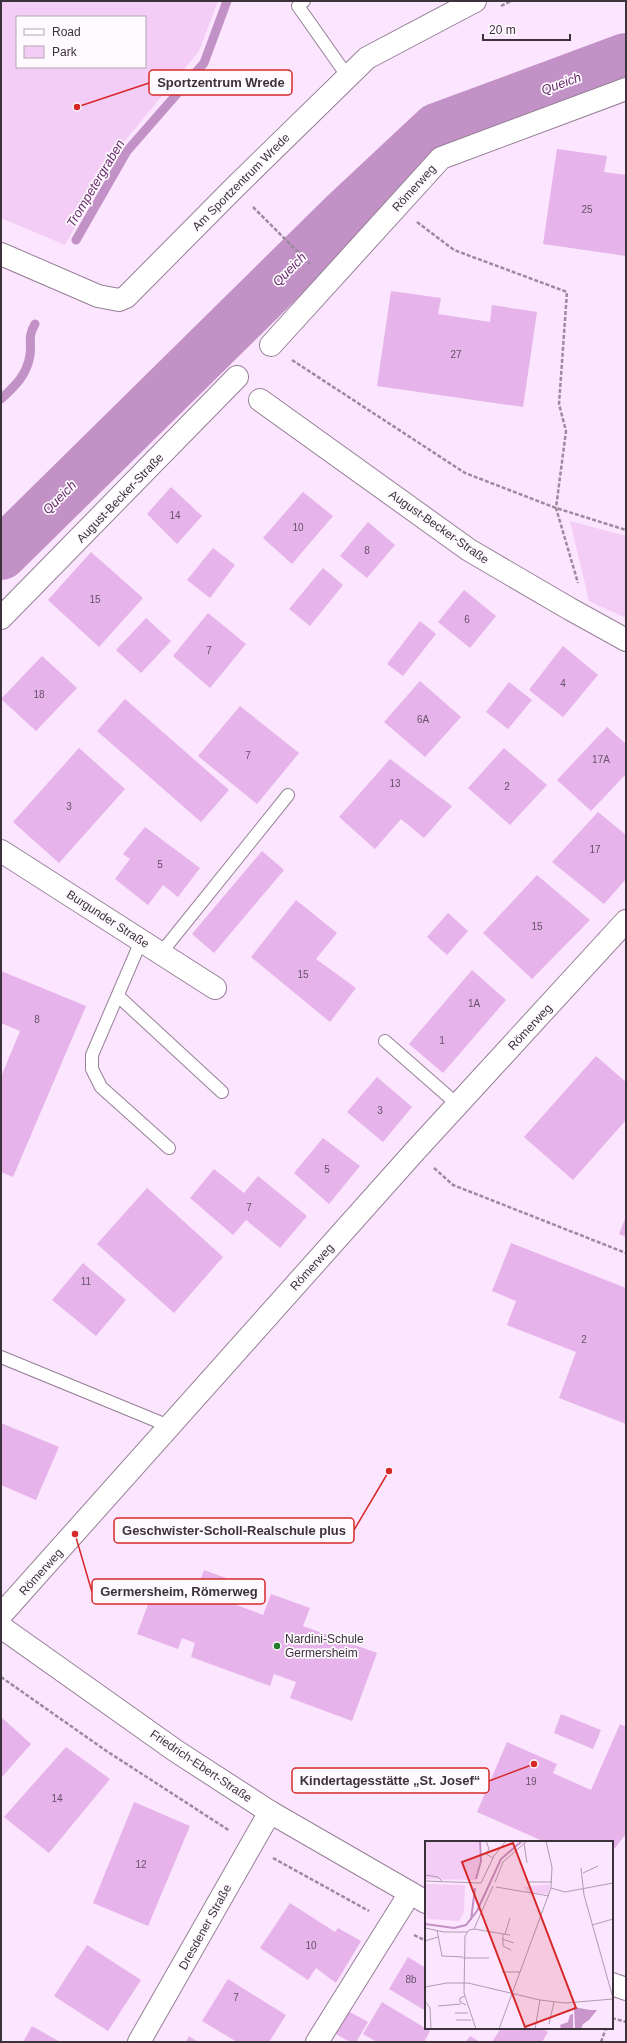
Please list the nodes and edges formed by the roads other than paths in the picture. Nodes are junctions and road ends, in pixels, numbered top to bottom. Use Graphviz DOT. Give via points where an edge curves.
graph roads {
  1 [pos="304,1"];
  2 [pos="475,1"];
  3 [pos="348,77"];
  4 [pos="626,89"];
  5 [pos="1,254"];
  6 [pos="270,345"];
  7 [pos="237,377"];
  8 [pos="260,400"];
  9 [pos="1,618"];
  10 [pos="626,640"];
  11 [pos="288,795"];
  12 [pos="1,851"];
  13 [pos="626,921"];
  14 [pos="141,940"];
  15 [pos="161,953"];
  16 [pos="215,988"];
  17 [pos="118,996"];
  18 [pos="385,1041"];
  19 [pos="222,1092"];
  20 [pos="458,1105"];
  21 [pos="169,1148"];
  22 [pos="1,1357"];
  23 [pos="169,1426"];
  24 [pos="1,1615"];
  25 [pos="1,1627"];
  26 [pos="270,1812"];
  27 [pos="418,1897"];
  28 [pos="613,1984"];
  29 [pos="626,1989"];
  30 [pos="139,2042"];
  31 [pos="317,2042"];
  1 -- 3 [label="lane" via="298,6"];
  2 -- 3 [label="street, Am Sportzentrum Wrede" via="367,58"];
  3 -- 5 [label="street, Am Sportzentrum Wrede" via="126,297 119,300 98,296"];
  4 -- 6 [label="street, Römerweg" via="441,158"];
  7 -- 9 [label="street, August-Becker-Straße"];
  8 -- 10 [label="street, August-Becker-Straße" via="469,550"];
  11 -- 15 [label="lane"];
  12 -- 14 [label="street, Burgunder Straße"];
  13 -- 20 [label="street, Römerweg"];
  14 -- 15 [label="street, Burgunder Straße"];
  14 -- 17 [label="lane"];
  15 -- 16 [label="street, Burgunder Straße"];
  17 -- 19 [label="lane"];
  17 -- 21 [label="lane" via="92,1055 92,1069 101,1087"];
  18 -- 20 [label="lane"];
  20 -- 23 [label="street, Römerweg"];
  22 -- 23 [label="lane"];
  23 -- 24 [label="street, Römerweg"];
  25 -- 26 [label="street, Friedrich-Ebert-Straße" via="176,1751"];
  26 -- 27 [label="street, Friedrich-Ebert-Straße"];
  26 -- 30 [label="street, Dresdener Straße"];
  27 -- 31 [label="street, Friedrich-Ebert-Straße" via="391,1924"];
  28 -- 29 [label="street"];
}
